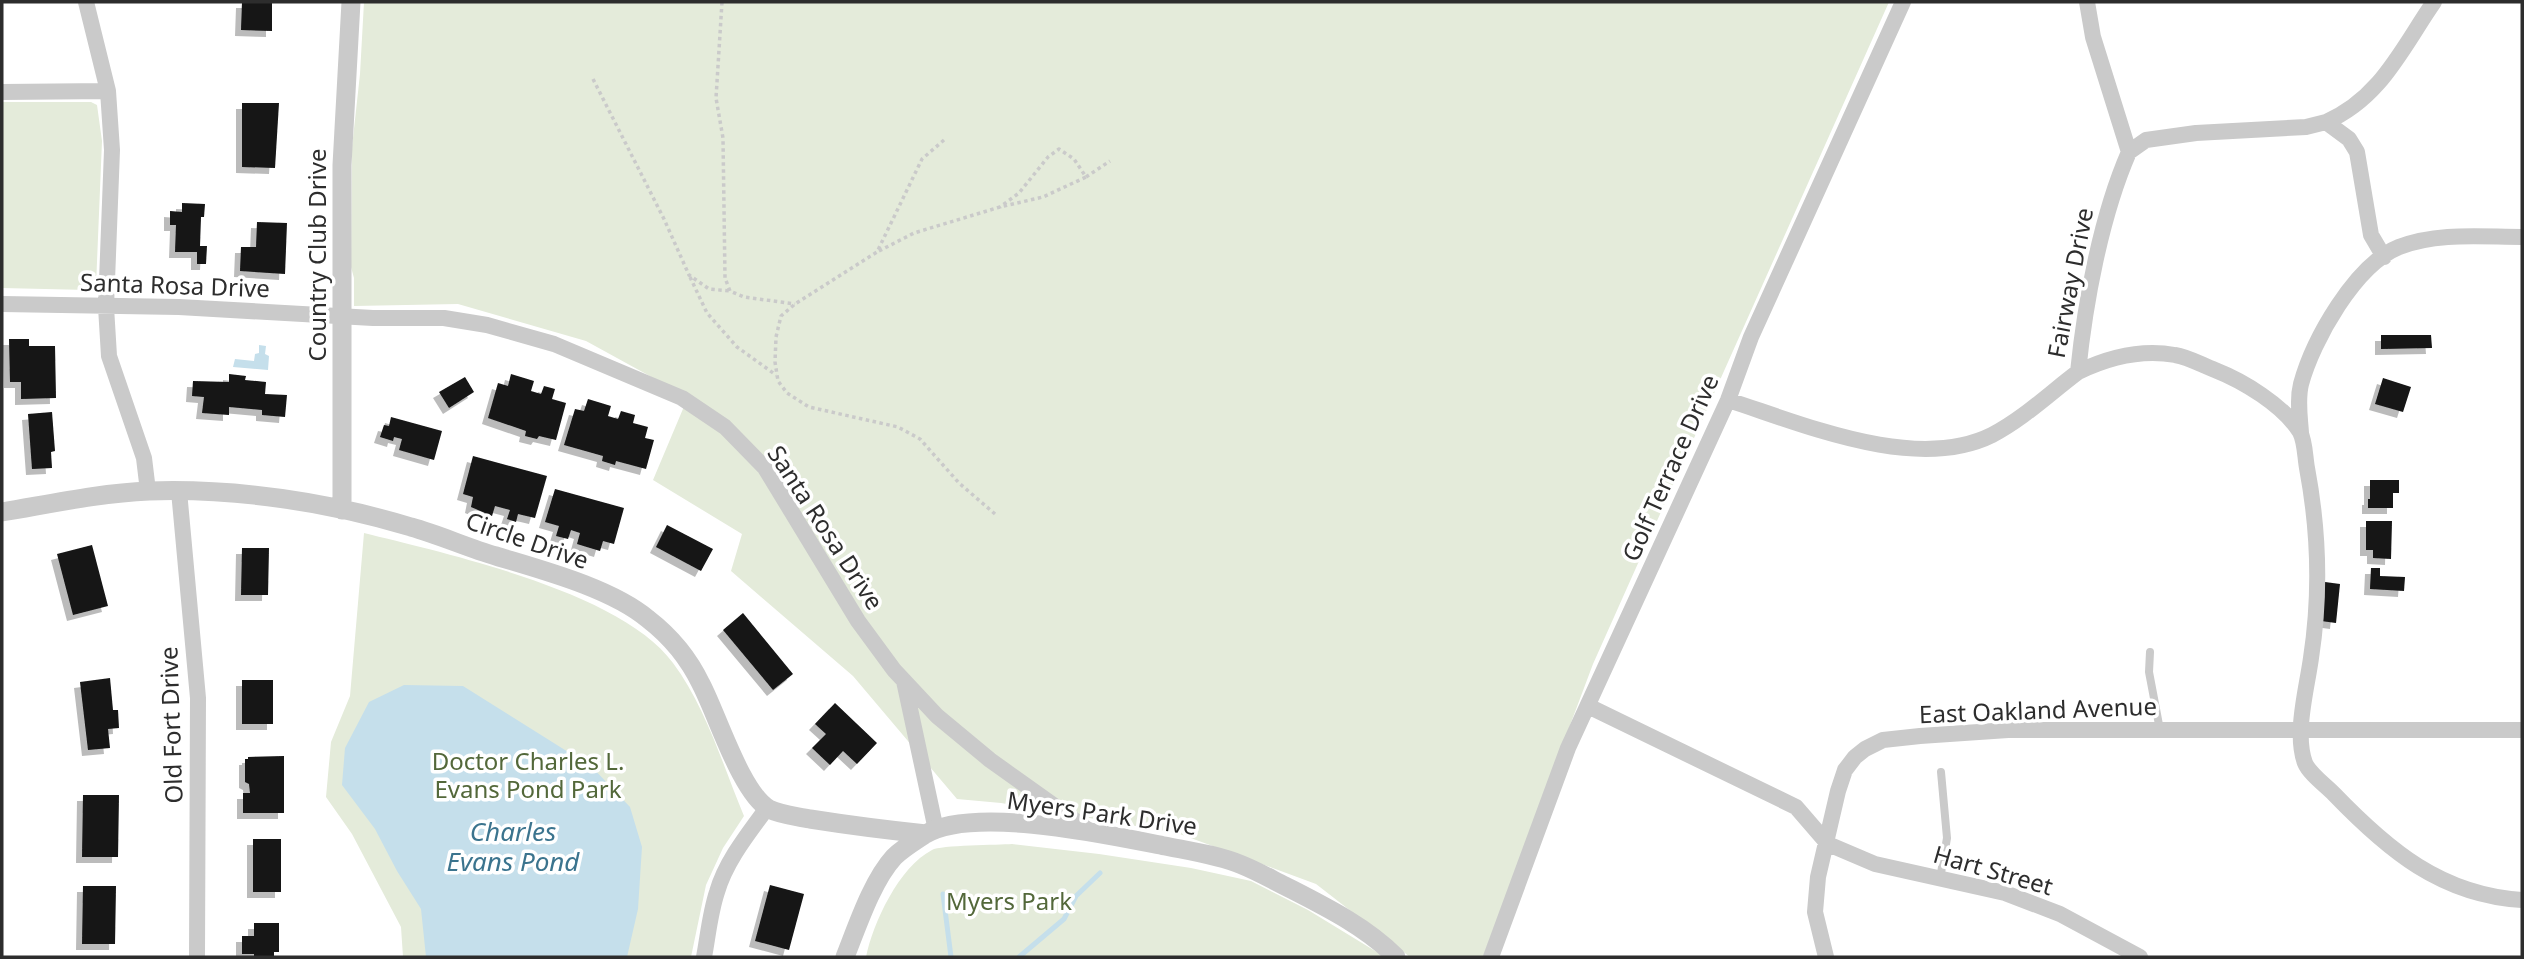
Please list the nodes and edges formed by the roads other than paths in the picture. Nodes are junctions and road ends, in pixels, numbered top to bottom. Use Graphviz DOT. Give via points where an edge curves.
graph roads {
  1 [pos="86,2"];
  2 [pos="351,2"];
  3 [pos="1903,2"];
  4 [pos="2087,2"];
  5 [pos="2434,2"];
  6 [pos="2,92"];
  7 [pos="108,92"];
  8 [pos="2326,122"];
  9 [pos="2129,152"];
  10 [pos="2522,237"];
  11 [pos="2384,257"];
  12 [pos="2,304"];
  13 [pos="106,307"];
  14 [pos="343,315"];
  15 [pos="2078,372"];
  16 [pos="1728,400"];
  17 [pos="2301,433"];
  18 [pos="148,491"];
  19 [pos="179,491"];
  20 [pos="342,510"];
  21 [pos="2,512"];
  22 [pos="2150,652"];
  23 [pos="904,681"];
  24 [pos="1588,706"];
  25 [pos="2301,729"];
  26 [pos="2160,730"];
  27 [pos="2522,730"];
  28 [pos="1941,772"];
  29 [pos="767,808"];
  30 [pos="931,832"];
  31 [pos="1093,833"];
  32 [pos="1828,844"];
  33 [pos="1940,879"];
  34 [pos="2522,900"];
  35 [pos="197,957"];
  36 [pos="704,957"];
  37 [pos="845,957"];
  38 [pos="1396,957"];
  39 [pos="1492,957"];
  40 [pos="1826,957"];
  41 [pos="2140,957"];
  1 -- 7 [label="street"];
  2 -- 14 [label="street, Country Club Drive" via="342,165"];
  3 -- 16 [label="street, Golf Terrace Drive" via="1751,337"];
  4 -- 9 [label="street"];
  5 -- 8 [label="street" via="2398,61 2375,88 2359,104"];
  6 -- 7 [label="street"];
  7 -- 13 [label="street" via="112,150"];
  8 -- 9 [label="street" via="2146,140"];
  8 -- 11 [label="street" via="2349,139 2357,152 2371,235"];
  9 -- 15 [label="street, Fairway Drive" via="2111,203 2084,318"];
  10 -- 11 [label="street" via="2440,237 2398,248"];
  11 -- 17 [label="street" via="2352,288 2314,351 2301,386"];
  12 -- 13 [label="street, Santa Rosa Drive"];
  13 -- 14 [label="street, Santa Rosa Drive"];
  13 -- 18 [label="street" via="109,356 144,458"];
  14 -- 20 [label="street, Country Club Drive"];
  14 -- 23 [label="street, Santa Rosa Drive" via="444,318 487,325 554,344 682,398 725,427 765,468 858,621"];
  15 -- 16 [label="street, Fairway Drive" via="1992,435 1945,448 1841,436"];
  15 -- 17 [label="street" via="2103,360 2139,354 2176,355 2223,373 2270,400"];
  16 -- 24 [label="street, Golf Terrace Drive"];
  17 -- 25 [label="street" via="2319,559 2318,606"];
  18 -- 19 [label="street, Circle Drive"];
  18 -- 21 [label="street, Circle Drive"];
  19 -- 20 [label="street, Circle Drive" via="246,495"];
  19 -- 35 [label="street, Old Fort Drive" via="198,698"];
  20 -- 29 [label="street, Circle Drive" via="412,527 566,578 646,616 690,664 750,790"];
  22 -- 26 [label="lane" via="2149,672"];
  23 -- 30 [label="street, Santa Rosa Drive"];
  23 -- 31 [label="street, Santa Rosa Drive" via="990,760"];
  24 -- 32 [label="street" via="1796,807"];
  24 -- 39 [label="street, Golf Terrace Drive"];
  25 -- 26 [label="street, East Oakland Avenue"];
  25 -- 27 [label="street, East Oakland Avenue"];
  25 -- 34 [label="street" via="2305,764 2392,849 2465,890"];
  26 -- 32 [label="street, East Oakland Avenue" via="2008,730 1883,740 1865,749 1845,770"];
  28 -- 33 [label="lane" via="1947,838"];
  29 -- 30 [label="street" via="835,823"];
  29 -- 36 [label="street" via="724,873"];
  30 -- 31 [label="street, Myers Park Drive" via="998,823"];
  30 -- 37 [label="street, Myers Park Drive" via="894,858 877,884"];
  31 -- 38 [label="street, Myers Park Drive" via="1241,864 1331,910"];
  32 -- 33 [label="street, Hart Street" via="1875,864"];
  32 -- 40 [label="street, East Oakland Avenue" via="1818,877 1815,912"];
  33 -- 41 [label="street, Hart Street" via="2005,893 2060,914"];
}
